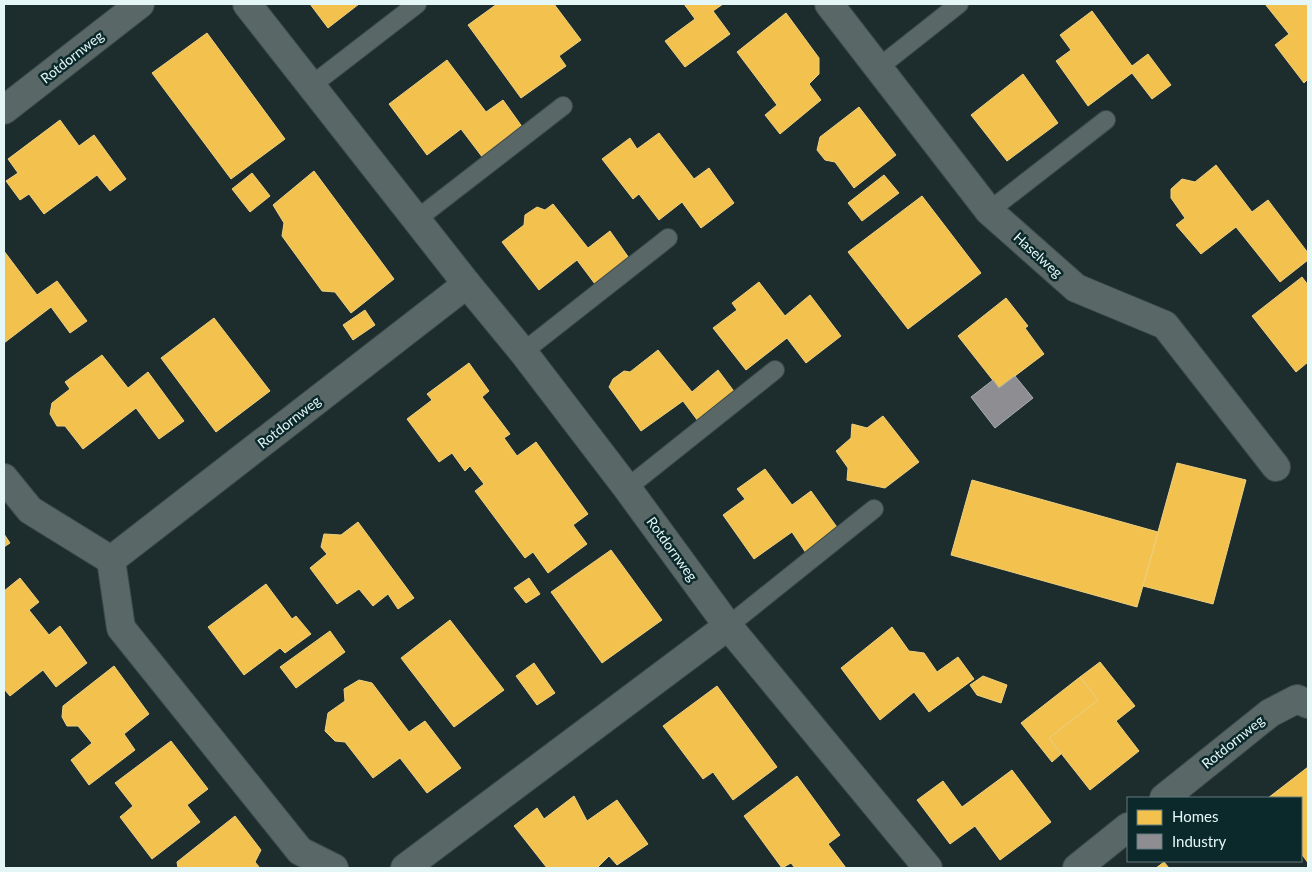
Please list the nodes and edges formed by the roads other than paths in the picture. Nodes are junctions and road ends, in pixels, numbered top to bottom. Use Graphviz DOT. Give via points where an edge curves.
graph roads {
  1 [pos="140,4"];
  2 [pos="247,4"];
  3 [pos="418,4"];
  4 [pos="829,4"];
  5 [pos="959,4"];
  6 [pos="878,68"];
  7 [pos="312,86"];
  8 [pos="563,106"];
  9 [pos="4,110"];
  10 [pos="1106,120"];
  11 [pos="989,211"];
  12 [pos="417,219"];
  13 [pos="668,238"];
  14 [pos="467,284"];
  15 [pos="523,352"];
  16 [pos="775,370"];
  17 [pos="1276,467"];
  18 [pos="4,478"];
  19 [pos="627,488"];
  20 [pos="874,509"];
  21 [pos="111,560"];
  22 [pos="728,626"];
  23 [pos="1308,704"];
  24 [pos="1165,797"];
  25 [pos="1127,828"];
  26 [pos="334,868"];
  27 [pos="405,868"];
  28 [pos="928,868"];
  29 [pos="1077,868"];
  1 -- 9 [label="street, Rotdornweg"];
  2 -- 7 [label="street, Rotdornweg"];
  3 -- 7 [label="lane"];
  4 -- 6 [label="street, Haselweg"];
  5 -- 6 [label="lane"];
  6 -- 11 [label="street, Haselweg"];
  7 -- 12 [label="street, Rotdornweg"];
  8 -- 12 [label="lane"];
  10 -- 11 [label="lane"];
  11 -- 17 [label="street, Haselweg" via="1076,288 1165,325"];
  12 -- 14 [label="street, Rotdornweg"];
  13 -- 15 [label="lane"];
  14 -- 15 [label="street, Rotdornweg"];
  14 -- 21 [label="street, Rotdornweg"];
  15 -- 19 [label="street, Rotdornweg"];
  16 -- 19 [label="lane"];
  18 -- 21 [label="street" via="30,510"];
  19 -- 22 [label="street, Rotdornweg"];
  20 -- 22 [label="lane"];
  21 -- 26 [label="street" via="121,628 300,851"];
  22 -- 27 [label="street"];
  22 -- 28 [label="street, Rotdornweg"];
  23 -- 24 [label="street, Rotdornweg" via="1297,699 1270,713"];
  25 -- 29 [label="street"];
}
